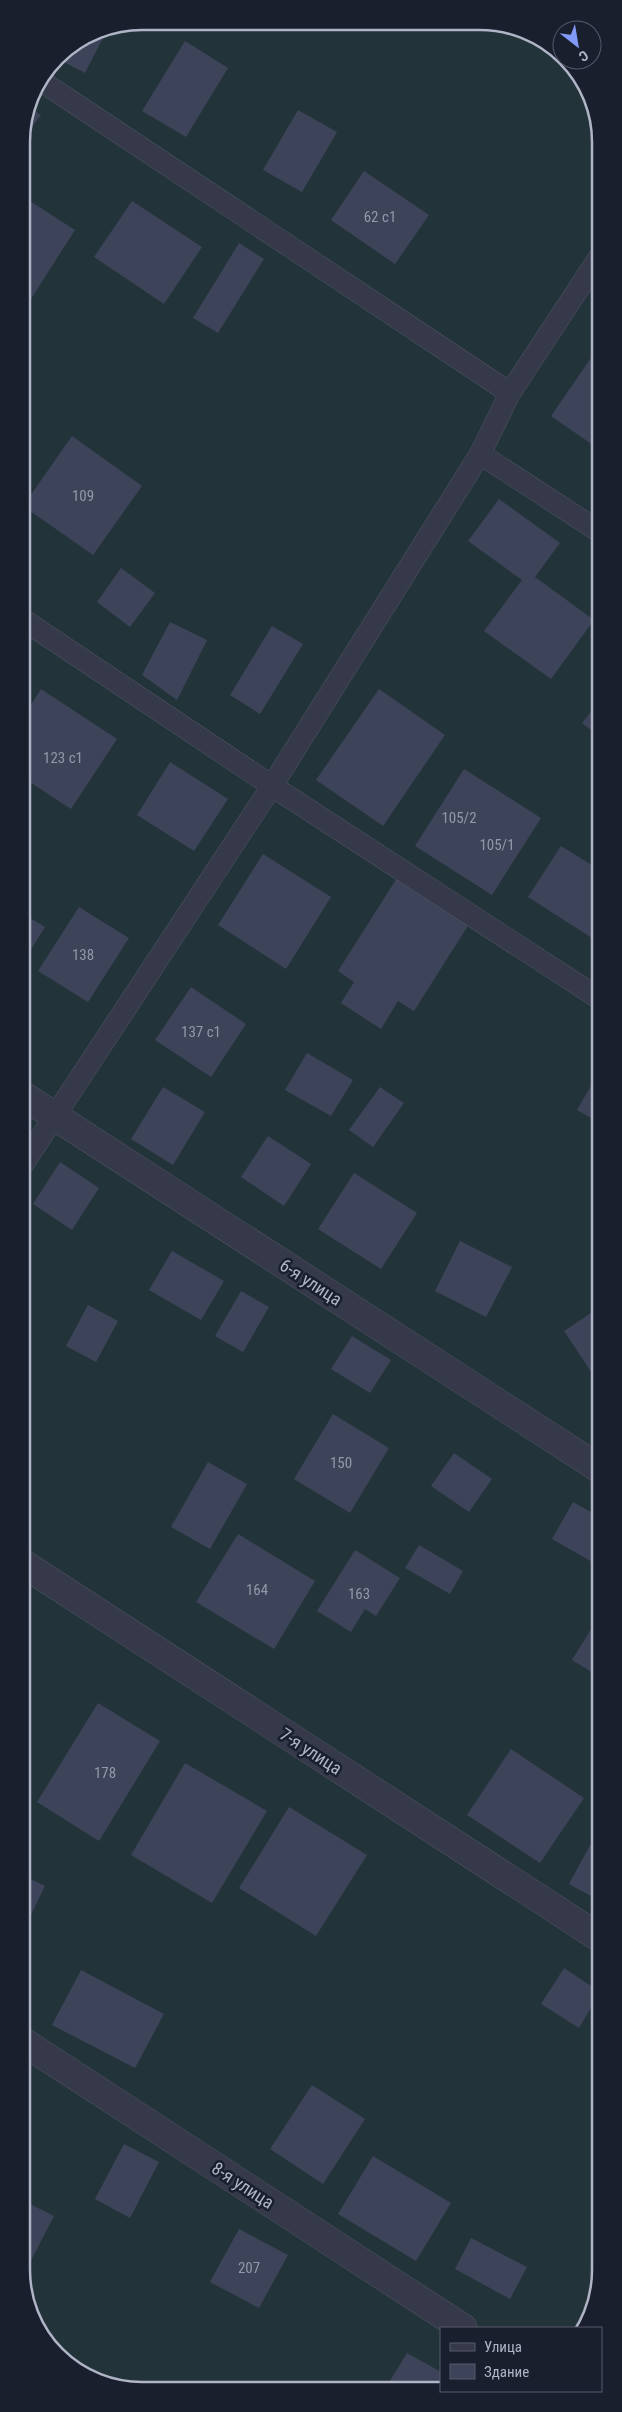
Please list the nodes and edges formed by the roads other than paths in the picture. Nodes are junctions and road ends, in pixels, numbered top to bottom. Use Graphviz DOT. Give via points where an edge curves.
graph roads {
  1 [pos="46,85"];
  2 [pos="592,268"];
  3 [pos="510,393"];
  4 [pos="480,454"];
  5 [pos="592,527"];
  6 [pos="30,624"];
  7 [pos="272,786"];
  8 [pos="592,994"];
  9 [pos="30,1100"];
  10 [pos="55,1116"];
  11 [pos="30,1154"];
  12 [pos="592,1464"];
  13 [pos="30,1568"];
  14 [pos="592,1933"];
  15 [pos="30,2046"];
  16 [pos="461,2327"];
  1 -- 3 [label="lane"];
  2 -- 3 [label="lane"];
  3 -- 4 [label="lane"];
  4 -- 5 [label="lane"];
  4 -- 7 [label="lane"];
  6 -- 7 [label="lane"];
  7 -- 8 [label="lane"];
  7 -- 10 [label="lane"];
  9 -- 10 [label="street, 6-я улица"];
  10 -- 11 [label="lane"];
  10 -- 12 [label="street, 6-я улица"];
  13 -- 14 [label="street, 7-я улица"];
  15 -- 16 [label="street, 8-я улица"];
}
